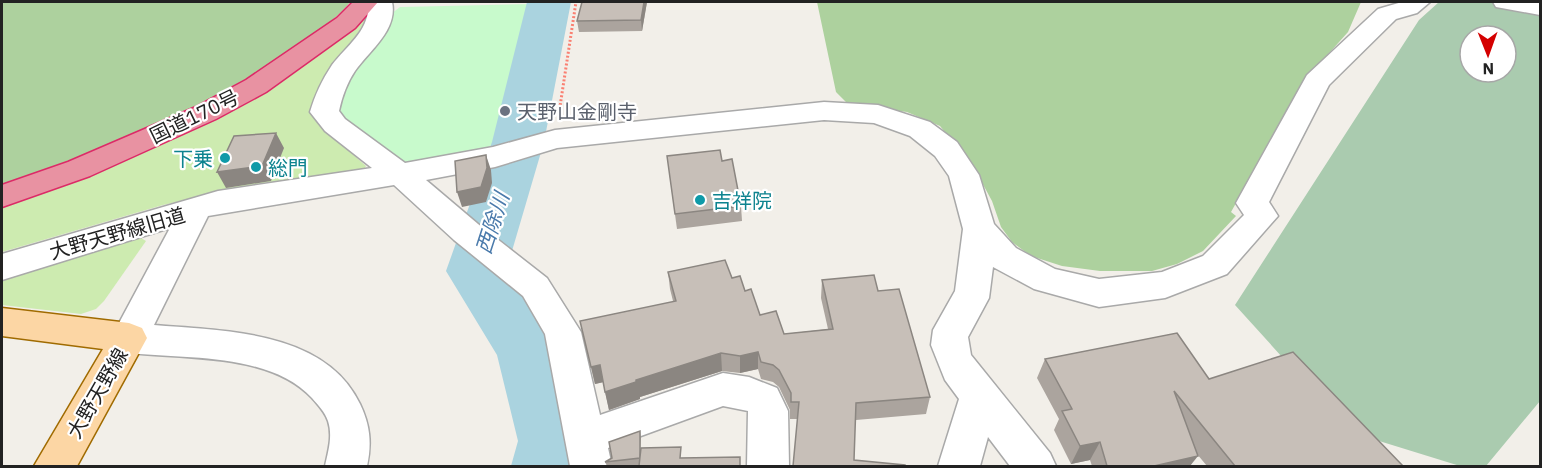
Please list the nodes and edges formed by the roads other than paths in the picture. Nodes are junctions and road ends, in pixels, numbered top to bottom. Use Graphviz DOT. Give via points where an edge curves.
graph roads {
  1 [pos="366,2"];
  2 [pos="380,2"];
  3 [pos="1418,2"];
  4 [pos="1505,2"];
  5 [pos="1540,8"];
  6 [pos="400,174"];
  7 [pos="2,196"];
  8 [pos="196,209"];
  9 [pos="979,229"];
  10 [pos="2,267"];
  11 [pos="2,322"];
  12 [pos="129,338"];
  13 [pos="980,395"];
  14 [pos="589,452"];
  15 [pos="55,466"];
  16 [pos="346,466"];
  17 [pos="768,466"];
  18 [pos="959,466"];
  19 [pos="1035,466"];
  1 -- 7 [label="highway, 国道170号" via="346,23 236,97 79,169"];
  2 -- 6 [label="street" via="376,26 342,69 324,112 335,125"];
  3 -- 9 [label="street" via="1387,14 1317,81 1252,202 1262,216 1215,265 1165,285 1100,292 1046,280 1004,257"];
  4 -- 5 [label="street"];
  6 -- 8 [label="street" via="218,202"];
  6 -- 9 [label="street" via="495,157 546,141 824,111 878,114 920,129 946,148 964,176"];
  6 -- 14 [label="street" via="535,287 563,332"];
  8 -- 10 [label="street, 大野天野線旧道"];
  8 -- 12 [label="street, 大野天野線旧道"];
  9 -- 13 [label="street" via="971,298 950,336 952,357 958,369"];
  11 -- 12 [label="main road, 大野天野線"];
  12 -- 15 [label="main road, 大野天野線"];
  12 -- 16 [label="street" via="249,351 285,359 312,374 335,397 348,422"];
  13 -- 18 [label="street"];
  13 -- 19 [label="street"];
  14 -- 17 [label="street" via="723,389 763,400 768,411"];
}
